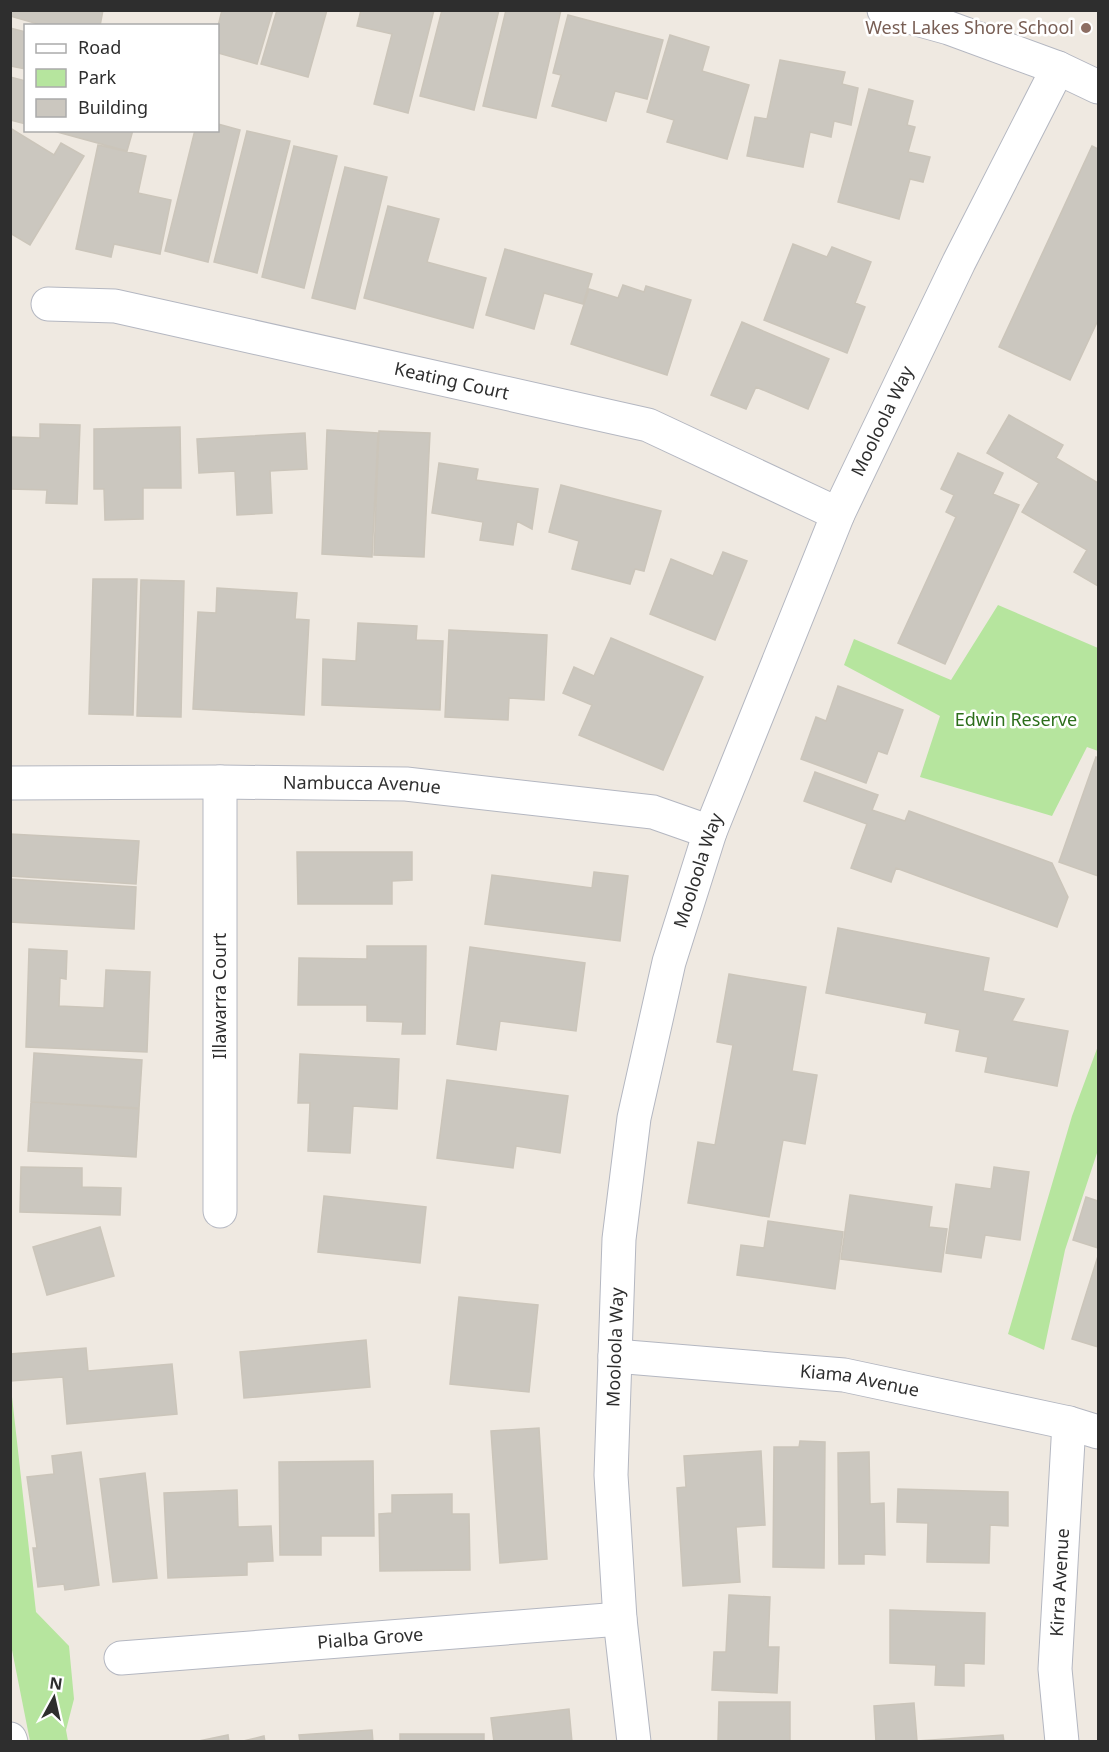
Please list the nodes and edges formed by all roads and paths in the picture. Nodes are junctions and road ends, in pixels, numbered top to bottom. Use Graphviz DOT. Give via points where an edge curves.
graph roads {
  1 [pos="884,10"];
  2 [pos="1058,68"];
  3 [pos="1098,87"];
  4 [pos="48,304"];
  5 [pos="838,514"];
  6 [pos="220,782"];
  7 [pos="10,783"];
  8 [pos="710,832"];
  9 [pos="220,1211"];
  10 [pos="615,1356"];
  11 [pos="1084,1428"];
  12 [pos="620,1620"];
  13 [pos="122,1658"];
  14 [pos="634,1742"];
  15 [pos="1062,1742"];
  1 -- 2 [label="street" via="949,28"];
  2 -- 3 [label="street"];
  2 -- 5 [label="street, Mooloola Way" via="955,270"];
  4 -- 5 [label="street, Keating Court" via="115,306 648,425"];
  5 -- 8 [label="street, Mooloola Way"];
  6 -- 7 [label="street, Nambucca Avenue"];
  6 -- 8 [label="street, Nambucca Avenue" via="406,784 653,812"];
  6 -- 9 [label="street, Illawarra Court"];
  8 -- 10 [label="street, Mooloola Way" via="669,962 634,1118 619,1239"];
  10 -- 11 [label="street, Kiama Avenue" via="844,1375"];
  10 -- 12 [label="street, Mooloola Way" via="611,1476"];
  11 -- 15 [label="street, Kirra Avenue" via="1055,1669"];
  12 -- 13 [label="street, Pialba Grove"];
  12 -- 14 [label="street, Mooloola Way"];
}
